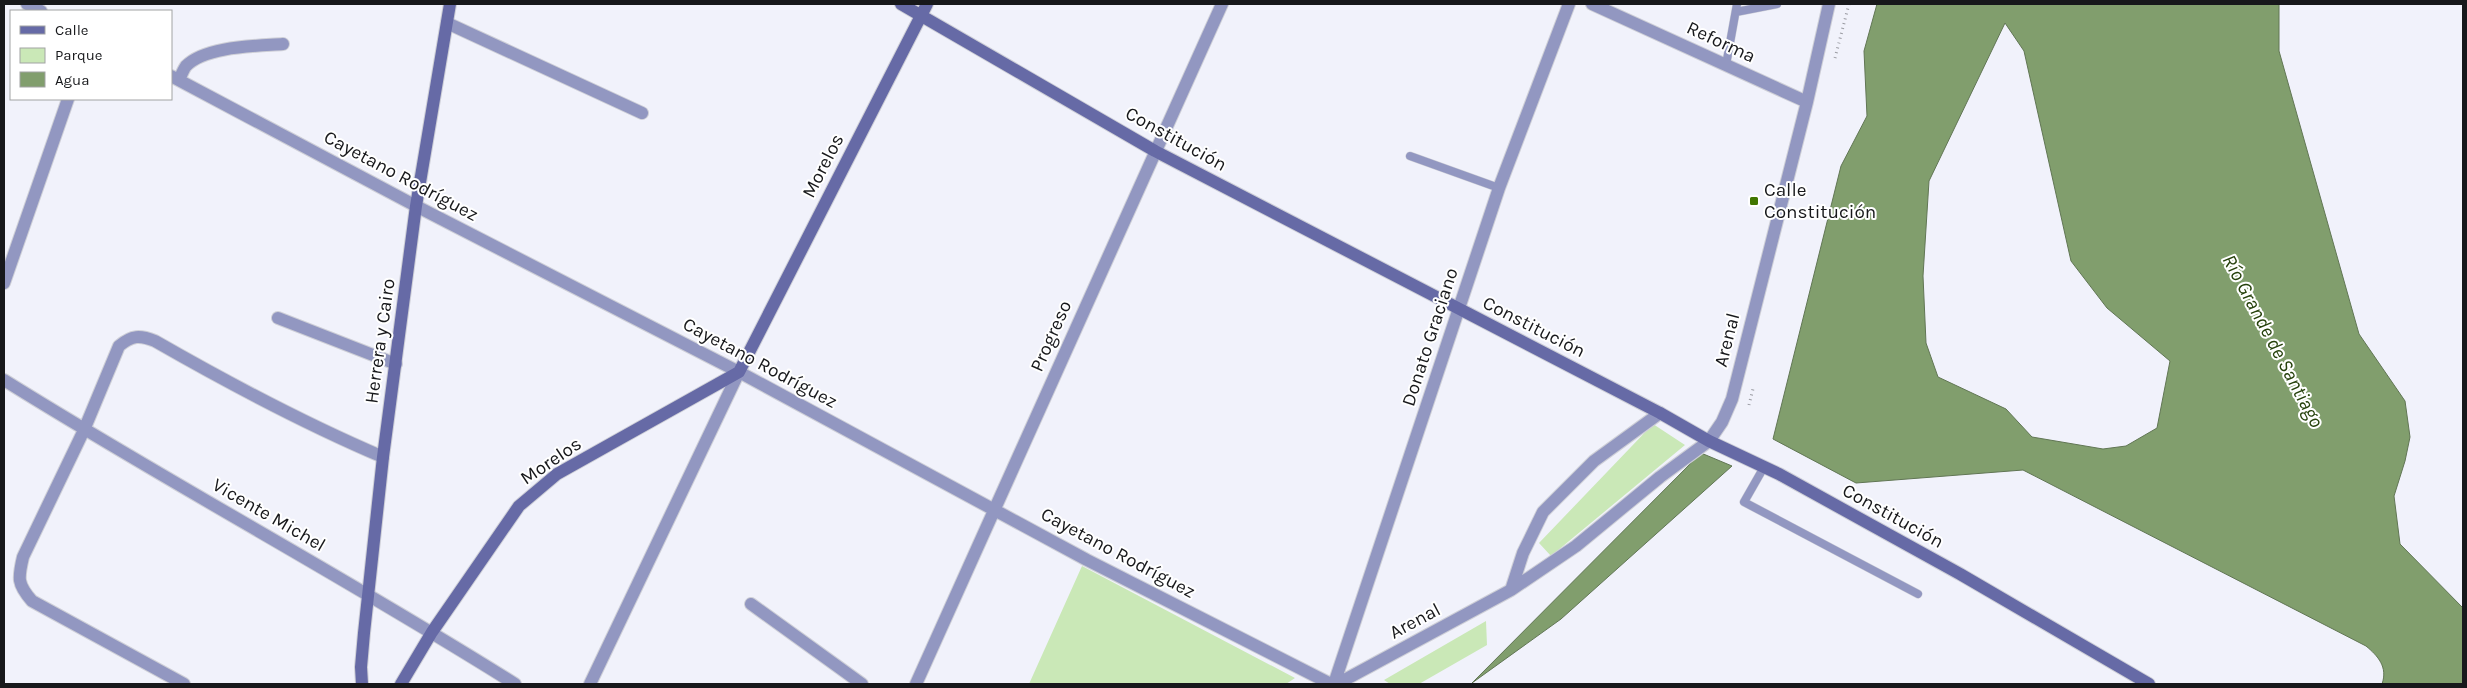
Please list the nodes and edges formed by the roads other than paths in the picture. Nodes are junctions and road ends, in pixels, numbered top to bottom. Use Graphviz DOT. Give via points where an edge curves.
graph roads {
  1 [pos="27,4"];
  2 [pos="450,4"];
  3 [pos="901,4"];
  4 [pos="1222,4"];
  5 [pos="1569,4"];
  6 [pos="1592,4"];
  7 [pos="1777,4"];
  8 [pos="1829,4"];
  9 [pos="1736,8"];
  10 [pos="924,9"];
  11 [pos="39,10"];
  12 [pos="447,23"];
  13 [pos="283,44"];
  14 [pos="1726,65"];
  15 [pos="175,78"];
  16 [pos="68,100"];
  17 [pos="1807,102"];
  18 [pos="642,113"];
  19 [pos="1154,151"];
  20 [pos="1410,156"];
  21 [pos="1499,188"];
  22 [pos="416,206"];
  23 [pos="4,283"];
  24 [pos="1459,310"];
  25 [pos="278,318"];
  26 [pos="396,364"];
  27 [pos="739,372"];
  28 [pos="4,380"];
  29 [pos="1660,413"];
  30 [pos="84,430"];
  31 [pos="1709,441"];
  32 [pos="383,457"];
  33 [pos="1764,468"];
  34 [pos="994,509"];
  35 [pos="1511,590"];
  36 [pos="368,594"];
  37 [pos="1918,594"];
  38 [pos="751,604"];
  39 [pos="432,632"];
  40 [pos="184,684"];
  41 [pos="362,684"];
  42 [pos="401,684"];
  43 [pos="515,684"];
  44 [pos="590,684"];
  45 [pos="862,684"];
  46 [pos="916,684"];
  47 [pos="1334,684"];
  48 [pos="2149,684"];
  1 -- 11 [label="street"];
  2 -- 12 [label="street, Herrera y Cairo"];
  3 -- 10 [label="street, Constitución"];
  4 -- 19 [label="street, Progreso"];
  5 -- 21 [label="street, Donato Graciano"];
  6 -- 14 [label="street, Reforma"];
  7 -- 9 [label="lane"];
  8 -- 17 [label="street, Arenal"];
  9 -- 14 [label="lane"];
  10 -- 19 [label="street, Constitución"];
  10 -- 27 [label="street, Morelos"];
  12 -- 18 [label="street"];
  12 -- 22 [label="street, Herrera y Cairo"];
  13 -- 15 [label="street" via="246,47 198,58"];
  14 -- 17 [label="street, Reforma"];
  15 -- 22 [label="street, Cayetano Rodríguez"];
  16 -- 23 [label="street"];
  17 -- 31 [label="street, Arenal" via="1732,399"];
  19 -- 24 [label="street, Constitución"];
  19 -- 34 [label="street, Progreso"];
  20 -- 21 [label="lane"];
  21 -- 24 [label="street, Donato Graciano"];
  22 -- 26 [label="street, Herrera y Cairo"];
  22 -- 27 [label="street, Cayetano Rodríguez"];
  24 -- 29 [label="street, Constitución"];
  24 -- 47 [label="street, Donato Graciano"];
  25 -- 26 [label="street"];
  26 -- 32 [label="street, Herrera y Cairo"];
  27 -- 34 [label="street, Cayetano Rodríguez"];
  27 -- 39 [label="street, Morelos" via="557,474 519,506"];
  27 -- 44 [label="street, Morelos"];
  28 -- 30 [label="street, Vicente Michel"];
  29 -- 31 [label="street, Constitución"];
  29 -- 35 [label="street" via="1594,461 1543,512 1523,553"];
  30 -- 32 [label="street" via="119,346 128,338 141,336 308,424"];
  30 -- 36 [label="street, Vicente Michel"];
  30 -- 40 [label="street" via="23,557 19,577 22,590 32,601"];
  31 -- 33 [label="street, Constitución"];
  31 -- 35 [label="street, Arenal" via="1576,546"];
  32 -- 36 [label="street, Herrera y Cairo"];
  33 -- 37 [label="lane" via="1744,502"];
  33 -- 48 [label="street, Constitución" via="1960,574"];
  34 -- 46 [label="street, Progreso"];
  34 -- 47 [label="street, Cayetano Rodríguez" via="1087,560"];
  35 -- 47 [label="street, Arenal"];
  36 -- 39 [label="street, Vicente Michel"];
  36 -- 41 [label="street, Herrera y Cairo"];
  38 -- 45 [label="street"];
  39 -- 42 [label="street, Morelos"];
  39 -- 43 [label="street, Vicente Michel"];
}
